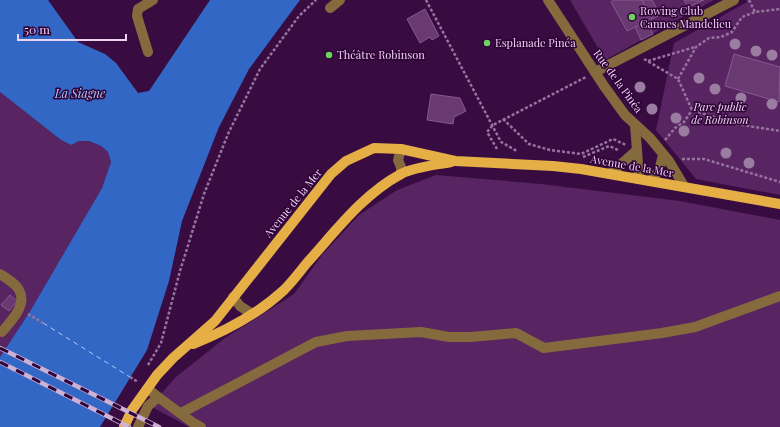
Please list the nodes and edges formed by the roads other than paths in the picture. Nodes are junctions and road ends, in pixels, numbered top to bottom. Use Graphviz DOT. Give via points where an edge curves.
graph roads {
  1 [pos="153,0"];
  2 [pos="340,0"];
  3 [pos="548,0"];
  4 [pos="734,0"];
  5 [pos="330,8"];
  6 [pos="148,52"];
  7 [pos="596,72"];
  8 [pos="635,125"];
  9 [pos="401,149"];
  10 [pos="637,150"];
  11 [pos="661,152"];
  12 [pos="455,161"];
  13 [pos="401,174"];
  14 [pos="610,174"];
  15 [pos="640,178"];
  16 [pos="650,181"];
  17 [pos="684,186"];
  18 [pos="780,204"];
  19 [pos="0,274"];
  20 [pos="780,296"];
  21 [pos="233,298"];
  22 [pos="252,314"];
  23 [pos="2,332"];
  24 [pos="186,347"];
  25 [pos="148,389"];
  26 [pos="158,397"];
  27 [pos="181,413"];
  28 [pos="124,427"];
  29 [pos="138,427"];
  30 [pos="201,427"];
  1 -- 6 [label="street" via="138,9 136,16"];
  2 -- 5 [label="street"];
  3 -- 7 [label="street, Rue de la Pinéa"];
  4 -- 7 [label="street"];
  7 -- 8 [label="street, Rue de la Pinéa" via="625,115"];
  8 -- 10 [label="street, Rue de la Pinéa"];
  8 -- 11 [label="street"];
  9 -- 12 [label="main road, Avenue de la Mer"];
  9 -- 13 [label="street" via="398,160"];
  9 -- 21 [label="main road, Avenue de la Mer" via="374,148 346,161 331,174"];
  10 -- 14 [label="street"];
  10 -- 15 [label="street, Rue de la Pinéa"];
  11 -- 16 [label="street" via="658,171"];
  11 -- 17 [label="street"];
  12 -- 13 [label="main road, Avenue de la Mer"];
  12 -- 14 [label="main road, Avenue de la Mer" via="553,166"];
  13 -- 22 [label="main road, Avenue de la Mer" via="370,195 351,213 286,288"];
  14 -- 15 [label="main road, Avenue de la Mer"];
  15 -- 16 [label="main road, Avenue de la Mer"];
  16 -- 17 [label="main road, Avenue de la Mer"];
  17 -- 18 [label="main road, Avenue de la Mer"];
  19 -- 23 [label="street" via="19,290 21,303"];
  20 -- 27 [label="street" via="695,327 544,348 516,333 471,337 421,332 347,336 316,342"];
  21 -- 22 [label="street"];
  21 -- 24 [label="main road, Avenue de la Mer" via="215,321"];
  22 -- 24 [label="main road, Avenue de la Mer" via="219,334"];
  24 -- 25 [label="main road, Avenue de la Mer" via="157,375"];
  25 -- 26 [label="street"];
  25 -- 28 [label="main road, Avenue de la Mer" via="132,410"];
  26 -- 27 [label="street"];
  26 -- 29 [label="street" via="148,406"];
  27 -- 30 [label="street"];
}
